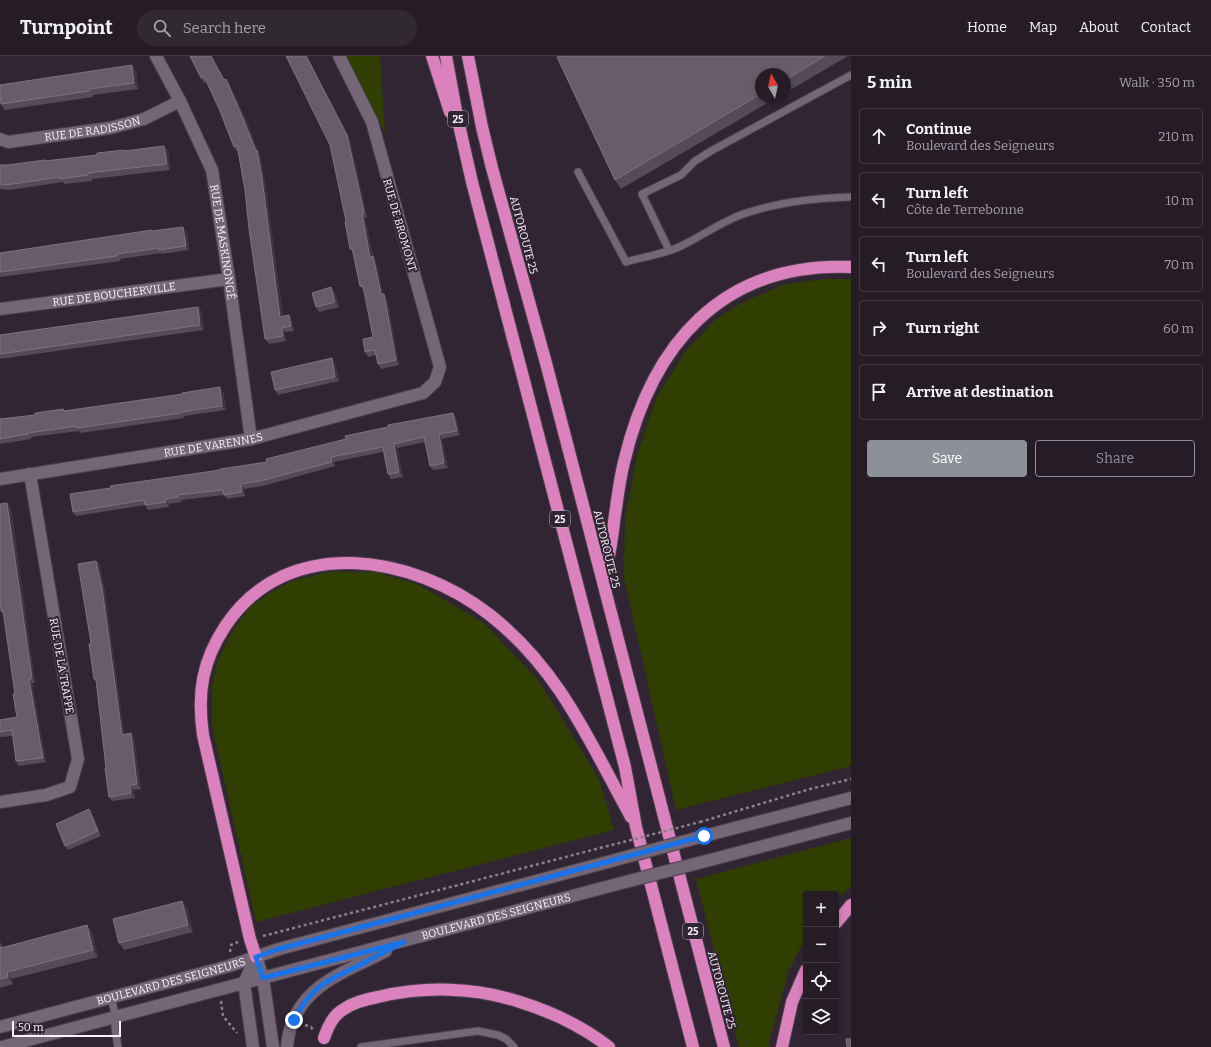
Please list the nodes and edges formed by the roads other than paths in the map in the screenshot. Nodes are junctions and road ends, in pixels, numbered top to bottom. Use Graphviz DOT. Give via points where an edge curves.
graph roads {
  1 [pos="156,56"];
  2 [pos="339,56"];
  3 [pos="432,56"];
  4 [pos="446,56"];
  5 [pos="468,56"];
  6 [pos="851,75"];
  7 [pos="180,100"];
  8 [pos="0,139"];
  9 [pos="578,172"];
  10 [pos="472,182"];
  11 [pos="851,197"];
  12 [pos="669,250"];
  13 [pos="851,267"];
  14 [pos="229,279"];
  15 [pos="0,309"];
  16 [pos="423,393"];
  17 [pos="251,439"];
  18 [pos="30,474"];
  19 [pos="0,479"];
  20 [pos="604,586"];
  21 [pos="851,798"];
  22 [pos="0,802"];
  23 [pos="851,823"];
  24 [pos="636,827"];
  25 [pos="851,905"];
  26 [pos="839,919"];
  27 [pos="404,942"];
  28 [pos="256,957"];
  29 [pos="803,977"];
  30 [pos="263,978"];
  31 [pos="244,983"];
  32 [pos="111,998"];
  33 [pos="116,1017"];
  34 [pos="0,1027"];
  35 [pos="321,1040"];
  36 [pos="2,1047"];
  37 [pos="118,1047"];
  38 [pos="252,1047"];
  39 [pos="273,1047"];
  40 [pos="287,1047"];
  41 [pos="361,1047"];
  42 [pos="514,1047"];
  43 [pos="609,1047"];
  44 [pos="693,1047"];
  45 [pos="724,1047"];
  46 [pos="782,1047"];
  1 -- 7 [label="street, RUE DE MASKINONGÉ"];
  2 -- 16 [label="street, RUE DE BROMONT" via="372,122 440,367 435,382"];
  3 -- 10 [label="highway"];
  4 -- 10 [label="highway, 25"];
  5 -- 20 [label="highway, AUTOROUTE 25 / 25" via="486,147"];
  6 -- 12 [label="lane" via="703,156 681,175 642,194"];
  7 -- 8 [label="street, RUE DE RADISSON" via="144,119 110,128 8,142"];
  7 -- 14 [label="street, RUE DE MASKINONGÉ" via="212,170"];
  9 -- 12 [label="lane" via="626,262"];
  10 -- 24 [label="highway, 25" via="624,767"];
  11 -- 12 [label="lane" via="792,202 754,211"];
  13 -- 20 [label="highway" via="807,268 781,273 756,282 717,304 680,340 650,389 628,445 620,476"];
  14 -- 15 [label="street, RUE DE BOUCHERVILLE"];
  14 -- 17 [label="street, RUE DE MASKINONGÉ"];
  16 -- 17 [label="street, RUE DE VARENNES"];
  17 -- 18 [label="street, RUE DE VARENNES"];
  18 -- 19 [label="street, RUE DE VARENNES"];
  18 -- 22 [label="street, RUE DE LA TRAPPE" via="78,759 70,787 46,795"];
  20 -- 45 [label="highway, AUTOROUTE 25 / 25"];
  21 -- 28 [label="street, BOULEVARD DES SEIGNEURS, bridge"];
  23 -- 27 [label="street, BOULEVARD DES SEIGNEURS, bridge"];
  24 -- 28 [label="highway" via="583,728 554,682 524,646 488,614 466,598 442,586 390,568 336,563 297,570 261,590 230,620 214,645 203,675 201,689 201,719 206,749"];
  24 -- 44 [label="highway, 25"];
  25 -- 26 [label="highway"];
  27 -- 30 [label="street, BOULEVARD DES SEIGNEURS"];
  27 -- 40 [label="street" via="332,977 318,987 304,1002 296,1016 289,1032"];
  28 -- 30 [label="street"];
  28 -- 31 [label="street"];
  28 -- 32 [label="street, BOULEVARD DES SEIGNEURS"];
  29 -- 46 [label="highway" via="792,1002"];
  30 -- 31 [label="street, BOULEVARD DES SEIGNEURS"];
  30 -- 39 [label="street"];
  31 -- 33 [label="street, BOULEVARD DES SEIGNEURS"];
  31 -- 38 [label="street"];
  32 -- 33 [label="lane"];
  32 -- 34 [label="street, BOULEVARD DES SEIGNEURS"];
  33 -- 36 [label="street, BOULEVARD DES SEIGNEURS"];
  33 -- 37 [label="lane"];
  35 -- 43 [label="highway" via="337,1014 356,1003 389,994 443,990 479,992 537,1007 572,1023"];
  41 -- 42 [label="lane" via="478,1031 506,1038"];
}
